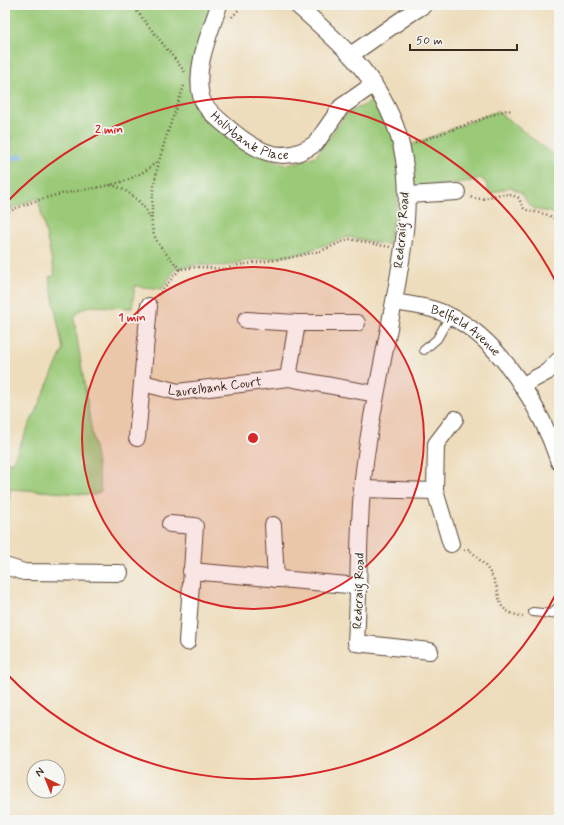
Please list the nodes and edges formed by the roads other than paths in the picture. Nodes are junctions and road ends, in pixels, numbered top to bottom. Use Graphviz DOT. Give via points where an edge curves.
graph roads {
  1 [pos="219,5"];
  2 [pos="297,5"];
  3 [pos="424,5"];
  4 [pos="352,54"];
  5 [pos="374,84"];
  6 [pos="457,192"];
  7 [pos="408,195"];
  8 [pos="394,302"];
  9 [pos="149,306"];
  10 [pos="450,316"];
  11 [pos="246,320"];
  12 [pos="297,323"];
  13 [pos="357,323"];
  14 [pos="424,350"];
  15 [pos="559,360"];
  16 [pos="288,378"];
  17 [pos="143,383"];
  18 [pos="523,385"];
  19 [pos="376,394"];
  20 [pos="455,419"];
  21 [pos="138,438"];
  22 [pos="559,462"];
  23 [pos="362,489"];
  24 [pos="435,491"];
  25 [pos="170,524"];
  26 [pos="273,525"];
  27 [pos="452,544"];
  28 [pos="5,566"];
  29 [pos="191,571"];
  30 [pos="120,573"];
  31 [pos="276,579"];
  32 [pos="359,586"];
  33 [pos="559,606"];
  34 [pos="534,612"];
  35 [pos="187,642"];
  36 [pos="430,651"];
  1 -- 5 [label="street, Hollybank Place" via="200,62 201,97 216,117 259,150 283,156 316,144 344,105"];
  2 -- 4 [label="street, Redcraig Road"];
  3 -- 4 [label="street"];
  4 -- 5 [label="street, Redcraig Road"];
  5 -- 7 [label="street, Redcraig Road" via="395,125 402,148"];
  6 -- 7 [label="street"];
  7 -- 8 [label="street, Redcraig Road"];
  8 -- 10 [label="street, Belfield Avenue" via="424,306"];
  8 -- 19 [label="street, Redcraig Road"];
  9 -- 17 [label="street"];
  10 -- 14 [label="lane" via="437,339"];
  10 -- 18 [label="street, Belfield Avenue" via="485,340"];
  11 -- 12 [label="street"];
  12 -- 13 [label="street"];
  12 -- 16 [label="street"];
  15 -- 18 [label="street" via="547,372"];
  16 -- 17 [label="street, Laurelbank Court" via="178,392"];
  16 -- 19 [label="street, Laurelbank Court"];
  17 -- 21 [label="street"];
  18 -- 22 [label="street, Belfield Avenue"];
  19 -- 23 [label="street, Redcraig Road"];
  20 -- 24 [label="street" via="436,444"];
  23 -- 24 [label="street"];
  23 -- 32 [label="street, Redcraig Road"];
  24 -- 27 [label="street"];
  25 -- 29 [label="street" via="195,526"];
  26 -- 31 [label="street"];
  28 -- 30 [label="street" via="24,572"];
  29 -- 31 [label="street"];
  29 -- 35 [label="street"];
  31 -- 32 [label="street"];
  32 -- 36 [label="street, Redcraig Road" via="356,643"];
  33 -- 34 [label="lane" via="551,614"];
}
